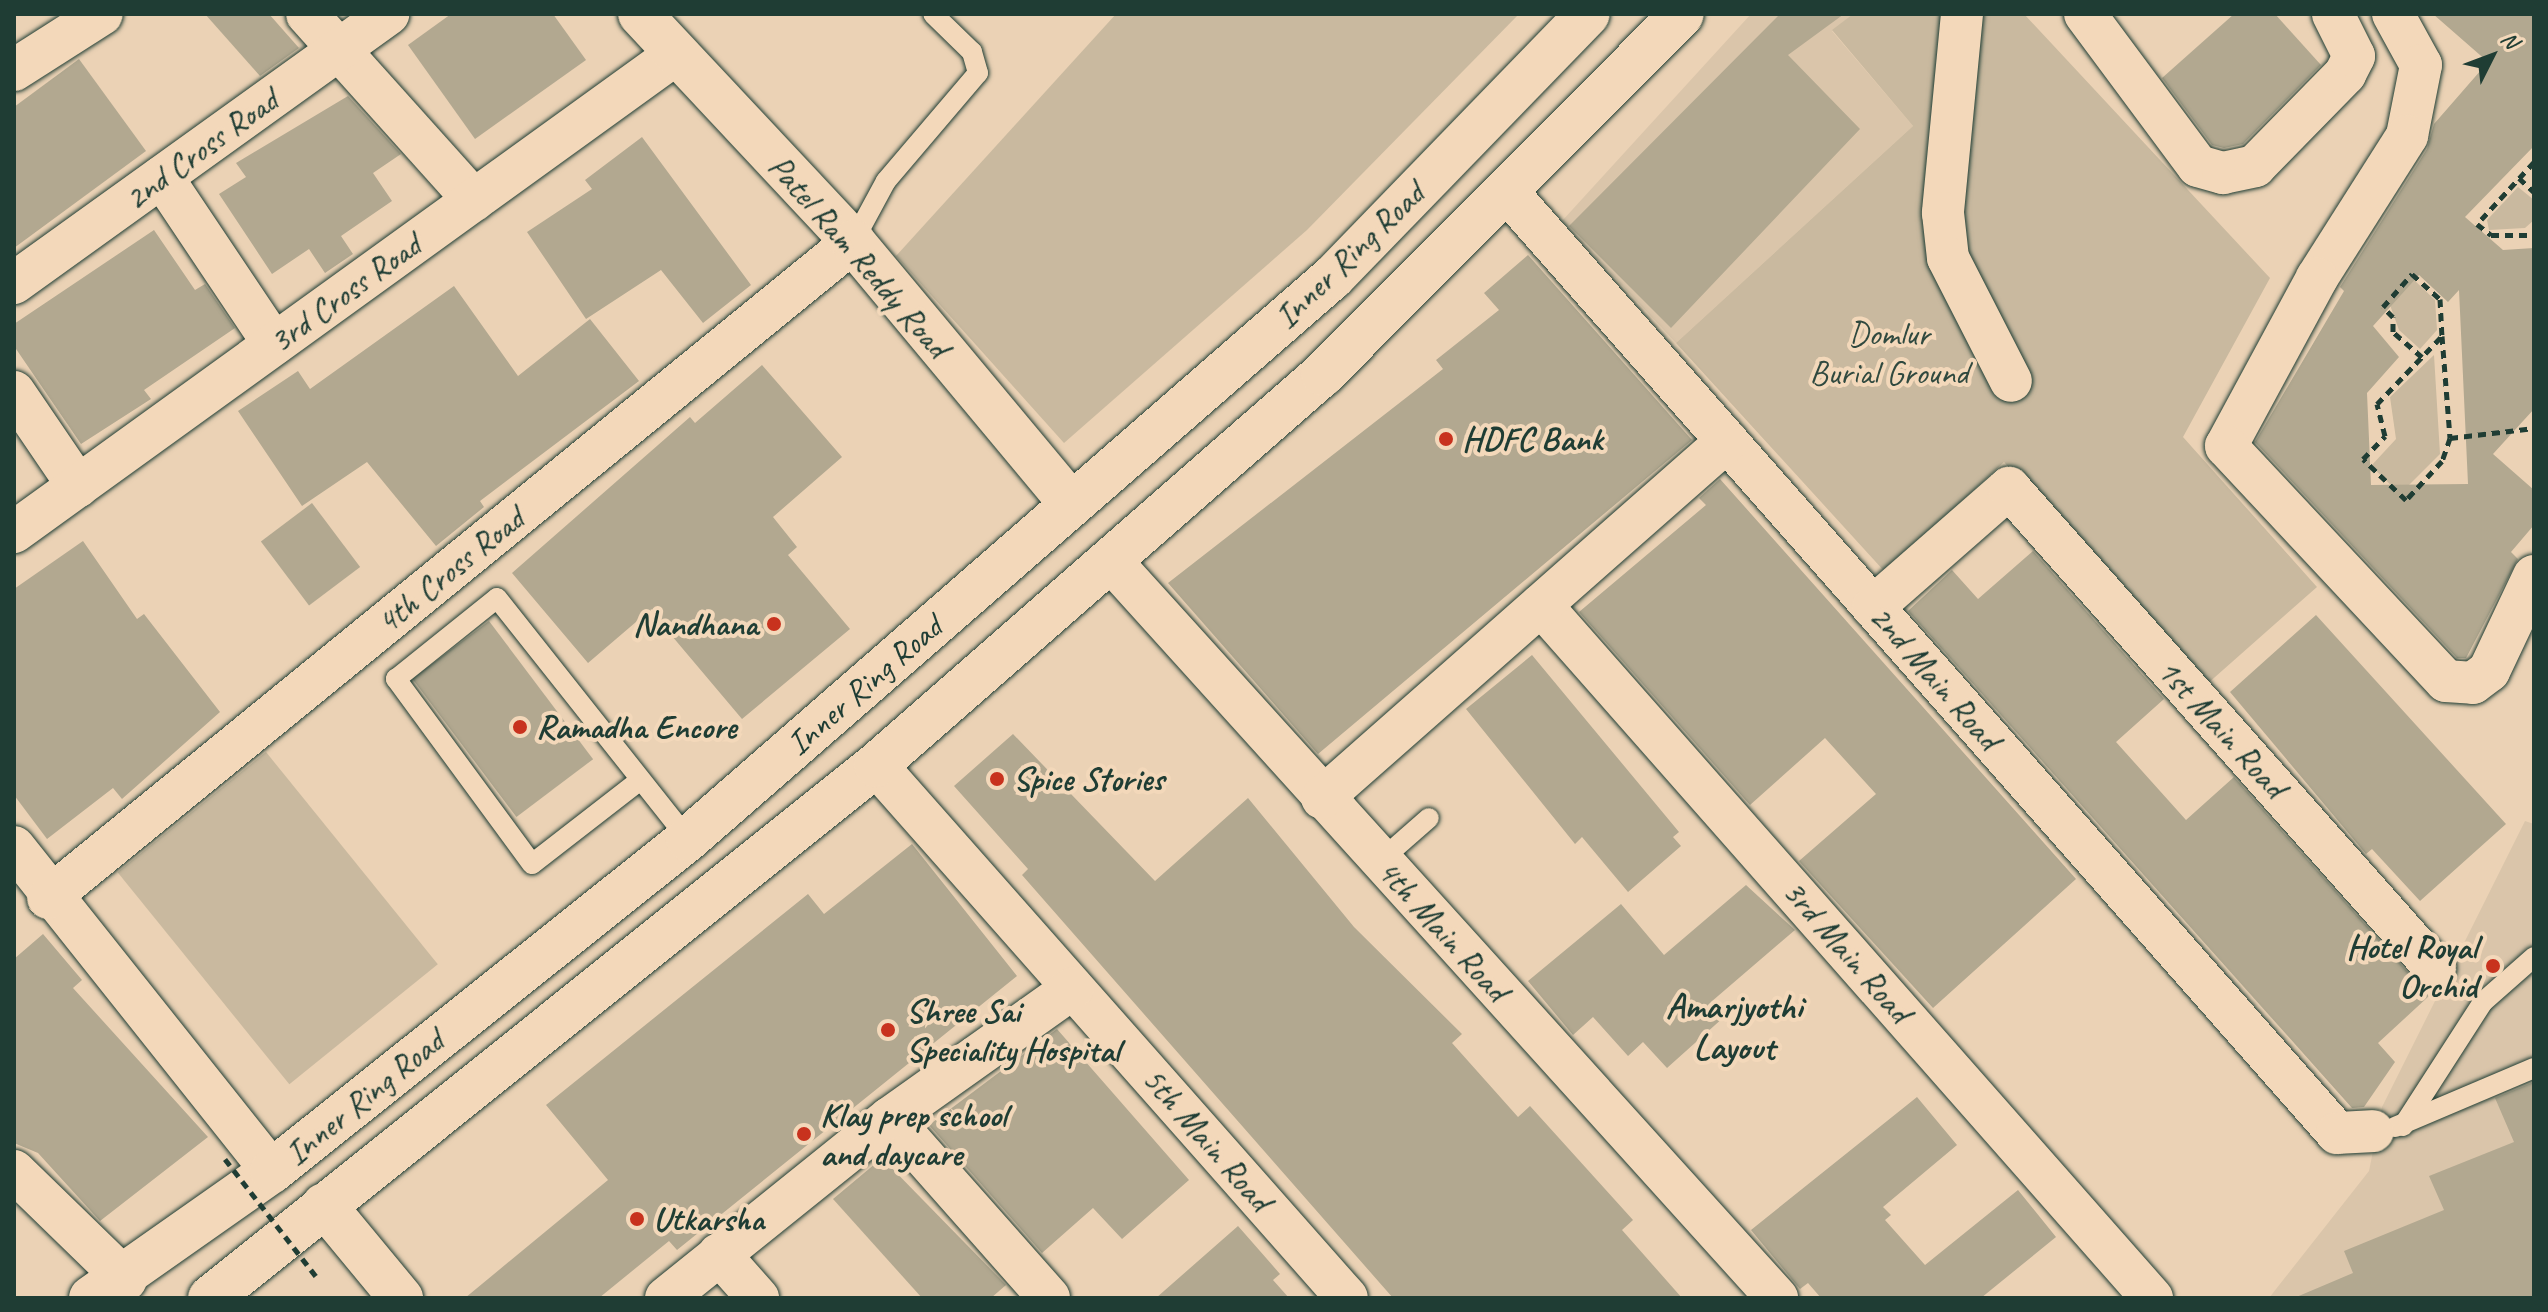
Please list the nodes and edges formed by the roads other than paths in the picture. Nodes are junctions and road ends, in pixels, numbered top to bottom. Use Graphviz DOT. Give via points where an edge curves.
graph roads {
  1 [pos="102,14"];
  2 [pos="307,14"];
  3 [pos="388,14"];
  4 [pos="640,14"];
  5 [pos="933,14"];
  6 [pos="1588,14"];
  7 [pos="1682,14"];
  8 [pos="1962,14"];
  9 [pos="2085,14"];
  10 [pos="2333,14"];
  11 [pos="2393,14"];
  12 [pos="340,49"];
  13 [pos="676,54"];
  14 [pos="14,70"];
  15 [pos="162,177"];
  16 [pos="1509,194"];
  17 [pos="474,200"];
  18 [pos="853,242"];
  19 [pos="14,283"];
  20 [pos="274,344"];
  21 [pos="2011,381"];
  22 [pos="14,392"];
  23 [pos="1727,441"];
  24 [pos="78,486"];
  25 [pos="1071,504"];
  26 [pos="14,532"];
  27 [pos="1110,560"];
  28 [pos="2534,576"];
  29 [pos="1541,605"];
  30 [pos="1873,607"];
  31 [pos="876,765"];
  32 [pos="639,781"];
  33 [pos="1322,798"];
  34 [pos="1429,818"];
  35 [pos="688,839"];
  36 [pos="14,847"];
  37 [pos="1380,861"];
  38 [pos="48,898"];
  39 [pos="2534,957"];
  40 [pos="2435,968"];
  41 [pos="1073,988"];
  42 [pos="2534,1068"];
  43 [pos="890,1118"];
  44 [pos="2388,1128"];
  45 [pos="14,1171"];
  46 [pos="272,1171"];
  47 [pos="324,1205"];
  48 [pos="719,1254"];
  49 [pos="109,1289"];
  50 [pos="210,1298"];
  51 [pos="401,1298"];
  52 [pos="666,1298"];
  53 [pos="758,1298"];
  54 [pos="1049,1298"];
  55 [pos="1347,1298"];
  56 [pos="1777,1298"];
  57 [pos="2152,1298"];
  1 -- 14 [label="street"];
  2 -- 12 [label="street"];
  3 -- 12 [label="street, 2nd Cross Road"];
  4 -- 13 [label="main road, Patel Ram Reddy Road"];
  5 -- 18 [label="lane" via="972,52 978,73 886,181"];
  6 -- 25 [label="main road, Inner Ring Road" via="1333,277"];
  7 -- 16 [label="main road, Inner Ring Road"];
  8 -- 21 [label="street" via="1943,213 1948,258"];
  9 -- 10 [label="street" via="2198,166 2223,173 2255,166 2345,74 2354,56"];
  11 -- 28 [label="street" via="2421,65 2407,136 2317,278 2226,446 2454,684 2473,683 2489,671"];
  12 -- 15 [label="street, 2nd Cross Road"];
  12 -- 17 [label="street"];
  13 -- 17 [label="street, 3rd Cross Road"];
  13 -- 18 [label="main road, Patel Ram Reddy Road"];
  15 -- 19 [label="street, 2nd Cross Road"];
  15 -- 20 [label="street"];
  16 -- 23 [label="street, 2nd Main Road"];
  16 -- 27 [label="main road, Inner Ring Road" via="1323,374"];
  17 -- 20 [label="street, 3rd Cross Road"];
  18 -- 25 [label="main road, Patel Ram Reddy Road"];
  18 -- 38 [label="street, 4th Cross Road"];
  20 -- 24 [label="street, 3rd Cross Road"];
  22 -- 24 [label="street"];
  23 -- 29 [label="street"];
  23 -- 30 [label="street, 2nd Main Road"];
  24 -- 26 [label="street, 3rd Cross Road"];
  25 -- 35 [label="main road, Inner Ring Road"];
  27 -- 31 [label="main road, Inner Ring Road"];
  27 -- 33 [label="street, 4th Main Road"];
  29 -- 33 [label="street"];
  29 -- 57 [label="street, 3rd Main Road"];
  30 -- 40 [label="street, 1st Main Road" via="2009,488"];
  30 -- 44 [label="street, 2nd Main Road" via="2337,1133"];
  31 -- 41 [label="street, 5th Main Road"];
  31 -- 47 [label="main road, Inner Ring Road"];
  32 -- 32 [label="lane" via="497,598 396,679 532,864"];
  32 -- 35 [label="lane"];
  33 -- 37 [label="street, 4th Main Road"];
  34 -- 37 [label="lane"];
  35 -- 46 [label="main road, Inner Ring Road"];
  36 -- 38 [label="street"];
  37 -- 56 [label="street, 4th Main Road"];
  38 -- 46 [label="street"];
  39 -- 44 [label="lane" via="2483,1002"];
  41 -- 43 [label="street"];
  41 -- 55 [label="street, 5th Main Road"];
  42 -- 44 [label="lane"];
  43 -- 48 [label="street"];
  43 -- 54 [label="street"];
  45 -- 49 [label="street"];
  46 -- 49 [label="main road, Inner Ring Road"];
  47 -- 50 [label="main road, Inner Ring Road"];
  47 -- 51 [label="main road"];
  48 -- 52 [label="street"];
  48 -- 53 [label="street"];
}
